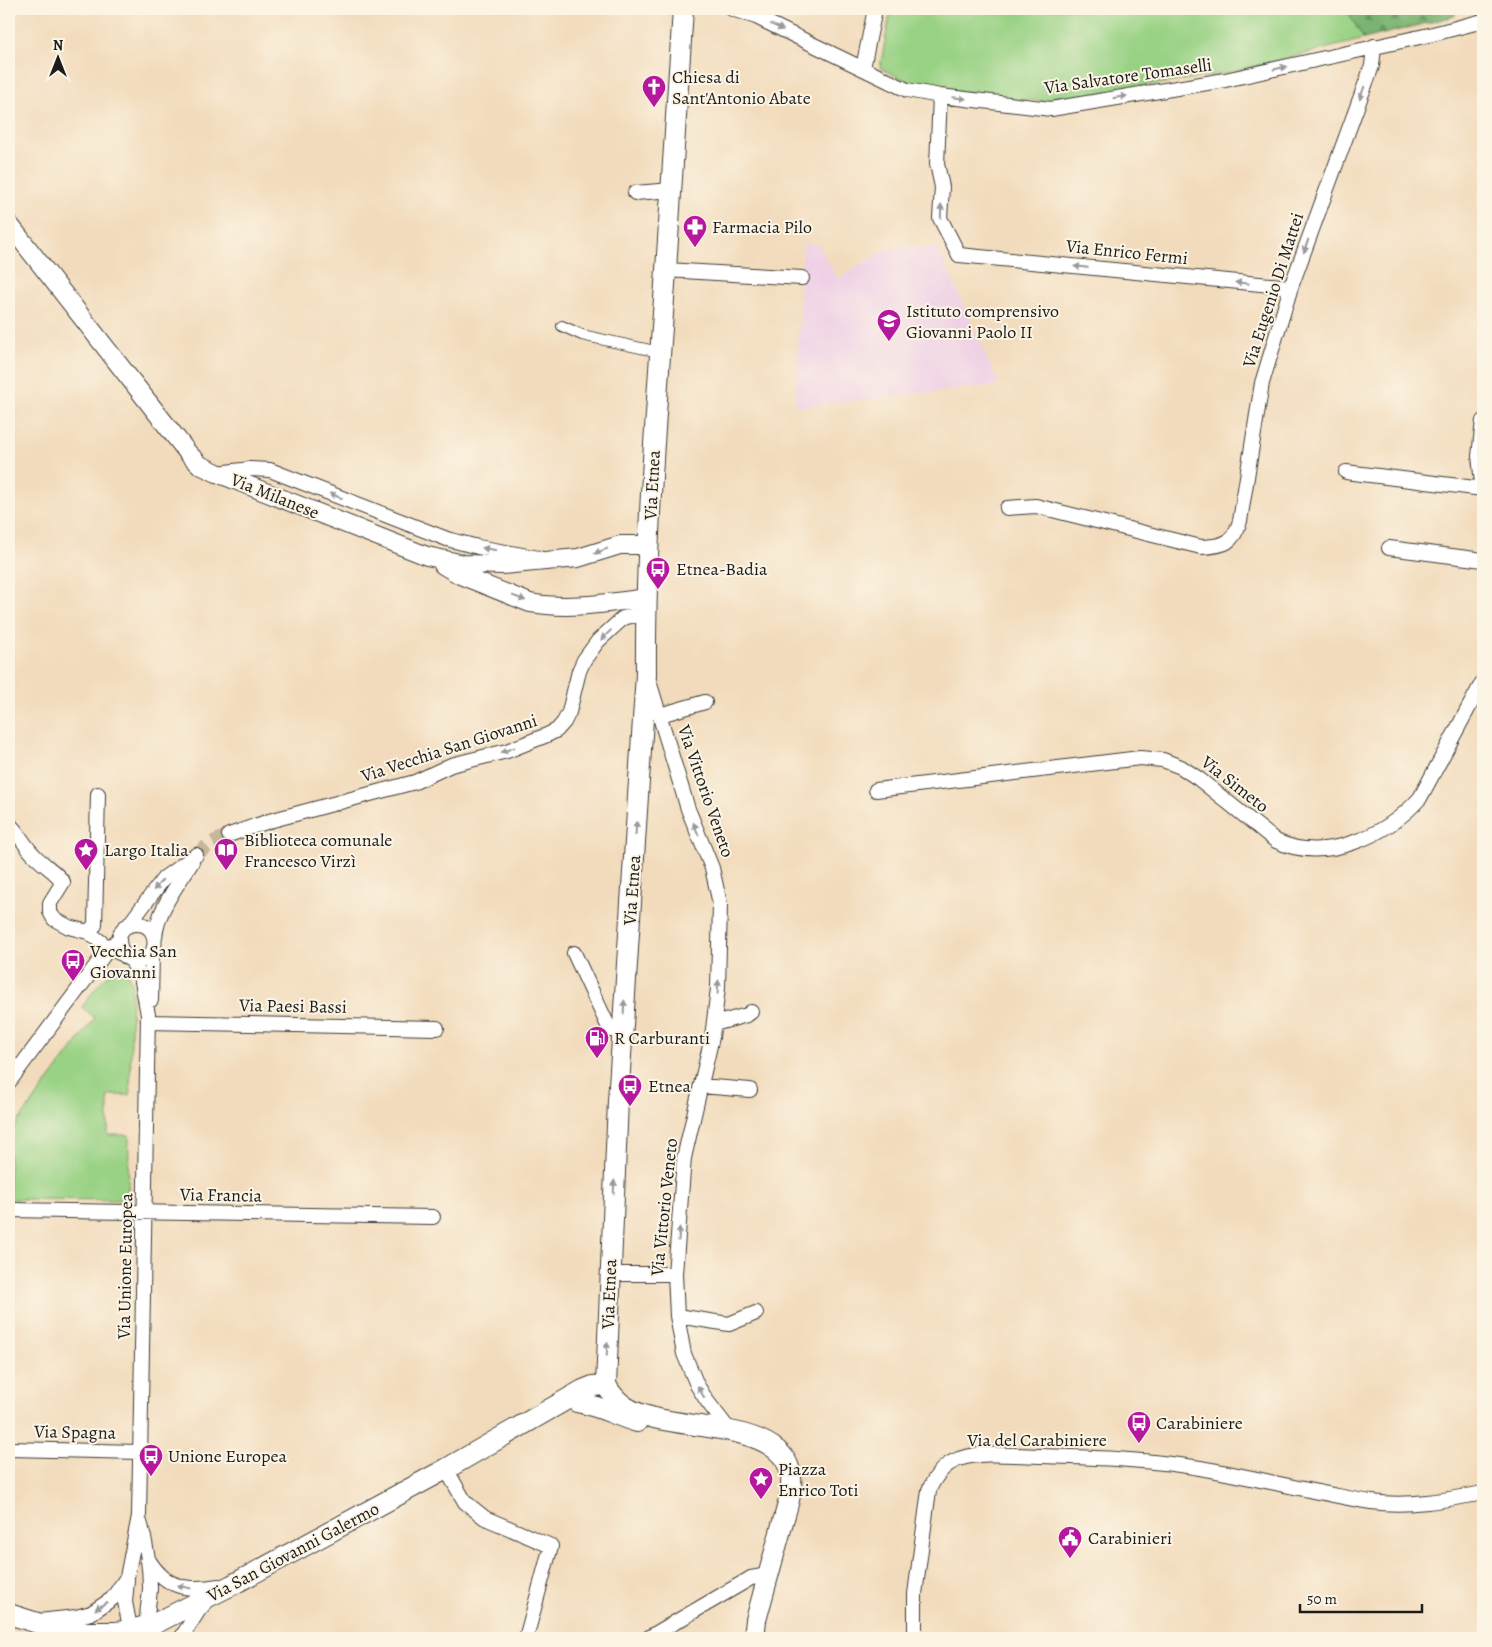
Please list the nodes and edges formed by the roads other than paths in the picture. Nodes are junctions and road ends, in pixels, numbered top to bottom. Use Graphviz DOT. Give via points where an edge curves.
graph roads {
  1 [pos="683,9"];
  2 [pos="732,9"];
  3 [pos="875,9"];
  4 [pos="1483,21"];
  5 [pos="1374,46"];
  6 [pos="863,68"];
  7 [pos="940,96"];
  8 [pos="672,190"];
  9 [pos="635,193"];
  10 [pos="9,224"];
  11 [pos="666,270"];
  12 [pos="802,278"];
  13 [pos="1291,287"];
  14 [pos="562,326"];
  15 [pos="659,352"];
  16 [pos="1483,422"];
  17 [pos="1346,472"];
  18 [pos="217,473"];
  19 [pos="1483,491"];
  20 [pos="1006,508"];
  21 [pos="648,545"];
  22 [pos="1389,548"];
  23 [pos="427,556"];
  24 [pos="1483,560"];
  25 [pos="554,561"];
  26 [pos="647,598"];
  27 [pos="613,603"];
  28 [pos="624,618"];
  29 [pos="646,621"];
  30 [pos="646,674"];
  31 [pos="1483,681"];
  32 [pos="705,702"];
  33 [pos="660,715"];
  34 [pos="876,790"];
  35 [pos="98,794"];
  36 [pos="9,824"];
  37 [pos="229,835"];
  38 [pos="128,926"];
  39 [pos="88,932"];
  40 [pos="155,937"];
  41 [pos="114,944"];
  42 [pos="152,952"];
  43 [pos="574,953"];
  44 [pos="127,957"];
  45 [pos="751,1012"];
  46 [pos="148,1019"];
  47 [pos="714,1024"];
  48 [pos="437,1028"];
  49 [pos="623,1031"];
  50 [pos="9,1082"];
  51 [pos="701,1086"];
  52 [pos="750,1090"];
  53 [pos="9,1210"];
  54 [pos="144,1212"];
  55 [pos="434,1217"];
  56 [pos="610,1274"];
  57 [pos="675,1274"];
  58 [pos="756,1314"];
  59 [pos="677,1316"];
  60 [pos="606,1385"];
  61 [pos="568,1403"];
  62 [pos="676,1423"];
  63 [pos="730,1431"];
  64 [pos="9,1449"];
  65 [pos="140,1452"];
  66 [pos="446,1469"];
  67 [pos="1483,1493"];
  68 [pos="139,1516"];
  69 [pos="147,1558"];
  70 [pos="768,1575"];
  71 [pos="127,1577"];
  72 [pos="232,1585"];
  73 [pos="214,1594"];
  74 [pos="9,1614"];
  75 [pos="31,1622"];
  76 [pos="141,1633"];
  77 [pos="65,1634"];
  78 [pos="182,1638"];
  79 [pos="526,1638"];
  80 [pos="648,1638"];
  81 [pos="754,1638"];
  82 [pos="915,1638"];
  1 -- 8 [label="main road, Via Etnea"];
  2 -- 6 [label="street, Via Salvatore Tomaselli, one-way" via="756,17"];
  3 -- 6 [label="street"];
  4 -- 5 [label="street, Via Salvatore Tomaselli"];
  7 -- 5 [label="street, Via Salvatore Tomaselli, one-way" via="1051,109 1225,80"];
  5 -- 13 [label="street, Via Eugenio Di Mattei, one-way" via="1372,66"];
  6 -- 7 [label="street, Via Salvatore Tomaselli" via="907,90"];
  13 -- 7 [label="street, Via Enrico Fermi, one-way" via="959,255 940,218 942,187 937,164"];
  8 -- 9 [label="street"];
  8 -- 11 [label="main road, Via Etnea"];
  10 -- 18 [label="street, Via Milanese" via="188,453 200,465"];
  11 -- 12 [label="street"];
  11 -- 15 [label="main road, Via Etnea"];
  13 -- 20 [label="street, Via Eugenio Di Mattei" via="1262,383 1240,521 1231,540 1220,546 1201,547 1036,506"];
  14 -- 15 [label="street" via="582,335"];
  15 -- 21 [label="main road, Via Etnea"];
  16 -- 19 [label="street" via="1479,456"];
  17 -- 19 [label="street"];
  18 -- 23 [label="street, Via Milanese"];
  25 -- 18 [label="street, one-way" via="447,540 270,470"];
  21 -- 25 [label="street, Via Milanese, one-way" via="620,545 590,556"];
  21 -- 26 [label="main road, Via Etnea"];
  22 -- 24 [label="street"];
  23 -- 25 [label="street, Via Milanese" via="480,565"];
  23 -- 27 [label="street, one-way" via="460,575 530,603 553,606"];
  26 -- 27 [label="street"];
  26 -- 29 [label="main road, Via Etnea"];
  27 -- 28 [label="street"];
  28 -- 29 [label="street" via="634,615"];
  28 -- 37 [label="street, Via Vecchia San Giovanni, one-way" via="584,660 569,712 557,730 507,751 451,765 415,782 268,821"];
  29 -- 30 [label="main road, Via Etnea"];
  30 -- 33 [label="street, Via Vittorio Veneto"];
  49 -- 30 [label="main road, Via Etnea, one-way"];
  31 -- 34 [label="street, Via Simeto" via="1416,803 1384,829 1362,840 1334,847 1307,850 1276,841 1199,779 1163,760 1140,758"];
  32 -- 33 [label="street"];
  47 -- 33 [label="street, Via Vittorio Veneto, one-way" via="720,904 712,868 688,809"];
  35 -- 39 [label="street" via="95,925"];
  36 -- 39 [label="street" via="33,855 63,882 50,903 54,919"];
  38 -- 40 [label="street" via="144,925"];
  40 -- 38 [label="street, one-way" via="156,923 162,910 196,855 164,878"];
  38 -- 41 [label="street"];
  39 -- 41 [label="street"];
  40 -- 42 [label="street"];
  41 -- 44 [label="street"];
  41 -- 50 [label="street"];
  42 -- 44 [label="street" via="142,960"];
  42 -- 46 [label="street" via="152,998"];
  43 -- 49 [label="street" via="610,1030"];
  44 -- 46 [label="street" via="141,976"];
  45 -- 47 [label="street"];
  46 -- 48 [label="street, Via Paesi Bassi"];
  46 -- 54 [label="street, Via Unione Europea"];
  47 -- 51 [label="street, Via Vittorio Veneto"];
  56 -- 49 [label="main road, Via Etnea, one-way"];
  51 -- 52 [label="street"];
  57 -- 51 [label="street, Via Vittorio Veneto, one-way" via="684,1158"];
  53 -- 54 [label="street, Via Francia"];
  54 -- 55 [label="street, Via Francia"];
  54 -- 65 [label="street, Via Unione Europea"];
  56 -- 57 [label="street"];
  60 -- 56 [label="main road, Via Etnea, one-way"];
  57 -- 59 [label="street, Via Vittorio Veneto"];
  58 -- 59 [label="street" via="730,1324"];
  63 -- 59 [label="street, Via Vittorio Veneto, one-way" via="697,1385 684,1354"];
  60 -- 61 [label="main road, Via San Giovanni Galermo" via="590,1399"];
  60 -- 62 [label="main road" via="613,1397 627,1408"];
  61 -- 62 [label="main road" via="597,1406 636,1422"];
  61 -- 66 [label="main road, Via San Giovanni Galermo" via="499,1437"];
  62 -- 63 [label="main road"];
  63 -- 70 [label="main road" via="774,1447 790,1468 792,1479 787,1506"];
  64 -- 65 [label="street, Via Spagna"];
  65 -- 68 [label="street, Via Unione Europea"];
  66 -- 72 [label="main road, Via San Giovanni Galermo"];
  66 -- 79 [label="street" via="466,1502 485,1518 551,1546"];
  67 -- 82 [label="street, Via del Carabiniere" via="1412,1504 1371,1502 1201,1468 1126,1458 967,1457 943,1469 929,1490 915,1594"];
  68 -- 69 [label="street"];
  68 -- 71 [label="street"];
  72 -- 69 [label="street, one-way" via="201,1589 178,1586 160,1575"];
  69 -- 76 [label="street" via="150,1589"];
  70 -- 80 [label="street" via="751,1578"];
  70 -- 81 [label="main road"];
  71 -- 75 [label="street, one-way" via="112,1599 91,1613"];
  71 -- 76 [label="street" via="125,1602"];
  72 -- 73 [label="main road, Via San Giovanni Galermo"];
  73 -- 76 [label="main road, Via San Giovanni Galermo"];
  73 -- 78 [label="street" via="199,1610"];
  74 -- 75 [label="main road, Via San Giovanni Galermo"];
  75 -- 77 [label="main road, Via San Giovanni Galermo"];
  76 -- 77 [label="main road, Via San Giovanni Galermo"];
}
